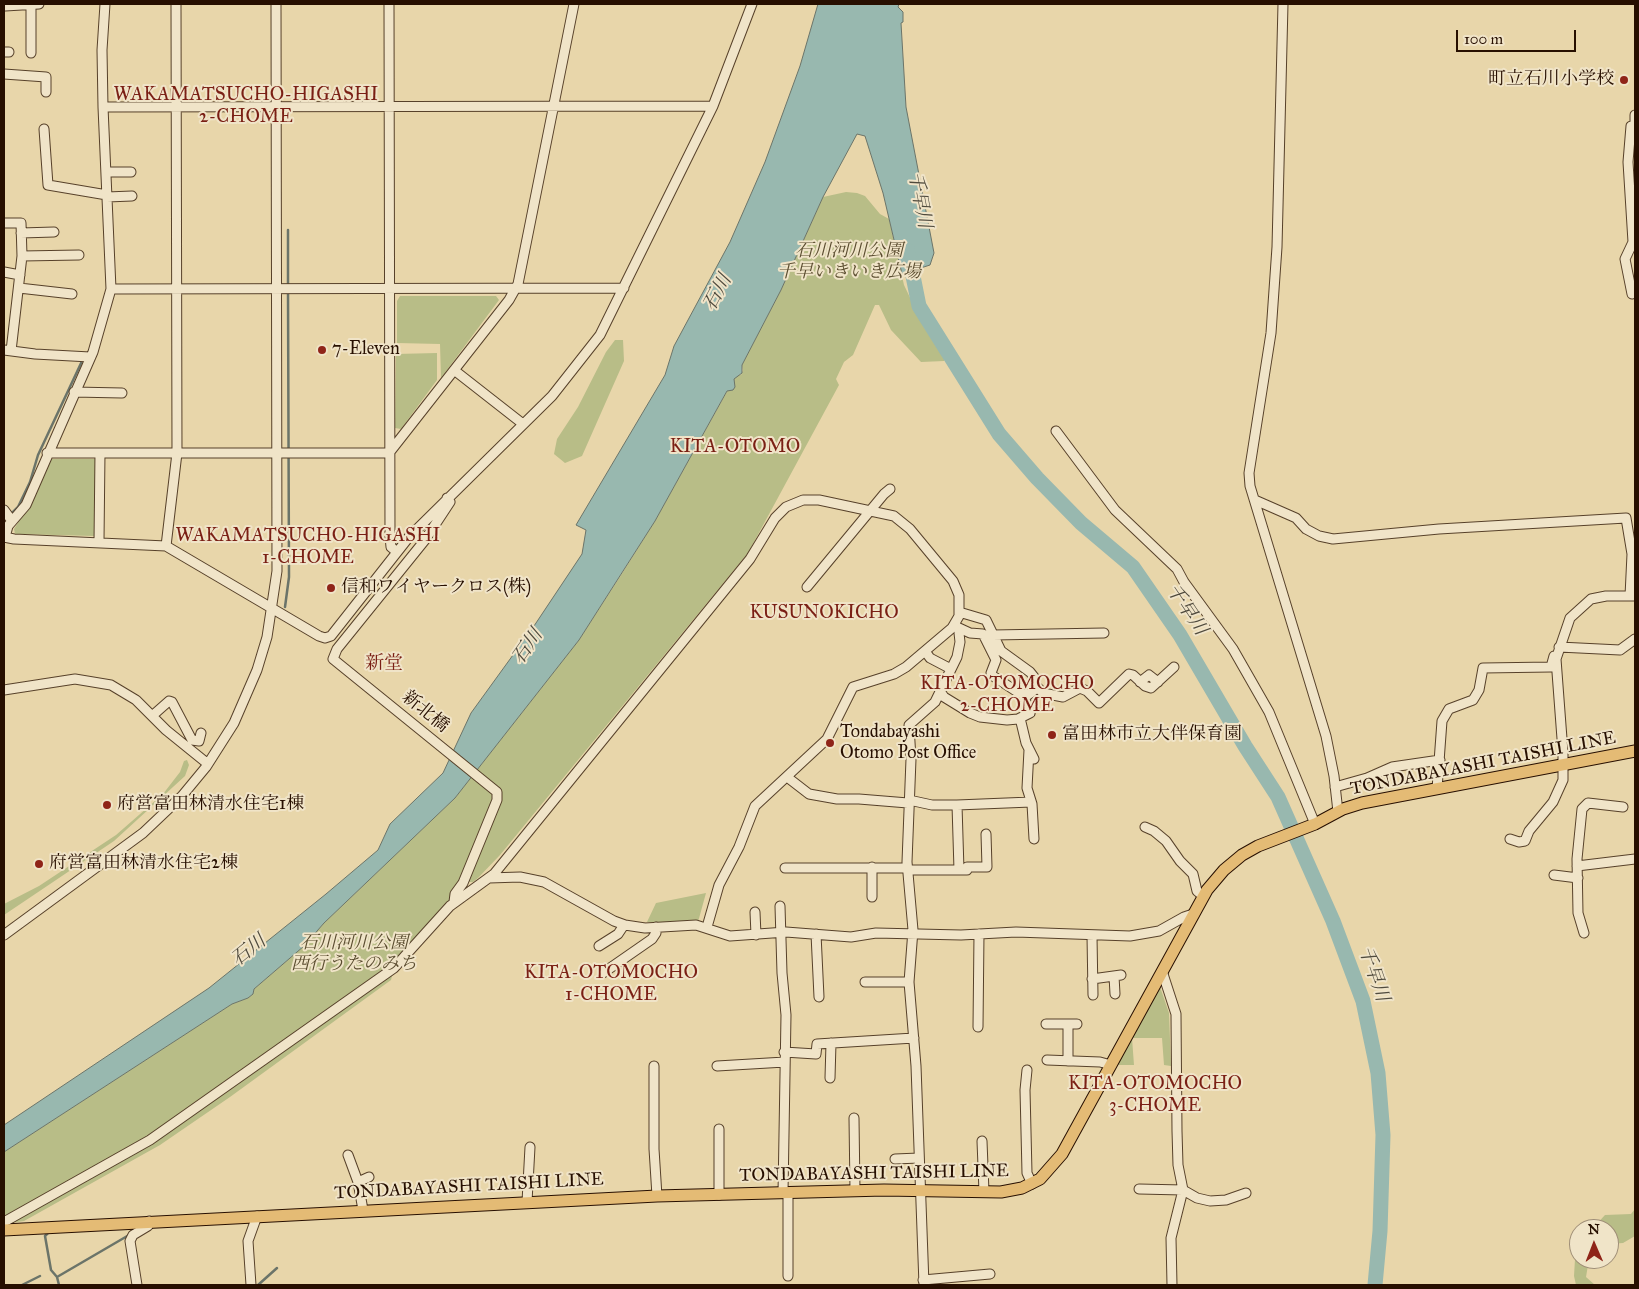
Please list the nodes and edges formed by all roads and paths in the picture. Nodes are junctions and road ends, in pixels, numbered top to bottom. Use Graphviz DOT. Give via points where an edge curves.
graph roads {
  1 [pos="31,4"];
  2 [pos="39,4"];
  3 [pos="104,4"];
  4 [pos="176,4"];
  5 [pos="276,4"];
  6 [pos="389,4"];
  7 [pos="574,4"];
  8 [pos="752,4"];
  9 [pos="1283,4"];
  10 [pos="5,6"];
  11 [pos="31,53"];
  12 [pos="4,74"];
  13 [pos="46,92"];
  14 [pos="389,106"];
  15 [pos="554,106"];
  16 [pos="714,106"];
  17 [pos="103,107"];
  18 [pos="176,107"];
  19 [pos="276,107"];
  20 [pos="1635,115"];
  21 [pos="1635,125"];
  22 [pos="48,134"];
  23 [pos="106,172"];
  24 [pos="132,172"];
  25 [pos="104,195"];
  26 [pos="132,196"];
  27 [pos="4,223"];
  28 [pos="54,232"];
  29 [pos="21,233"];
  30 [pos="79,255"];
  31 [pos="22,256"];
  32 [pos="4,272"];
  33 [pos="20,275"];
  34 [pos="19,288"];
  35 [pos="177,288"];
  36 [pos="277,288"];
  37 [pos="389,288"];
  38 [pos="516,288"];
  39 [pos="624,288"];
  40 [pos="111,289"];
  41 [pos="72,294"];
  42 [pos="1632,294"];
  43 [pos="7,350"];
  44 [pos="88,356"];
  45 [pos="454,370"];
  46 [pos="74,392"];
  47 [pos="122,393"];
  48 [pos="523,424"];
  49 [pos="1056,431"];
  50 [pos="47,453"];
  51 [pos="100,453"];
  52 [pos="177,453"];
  53 [pos="277,453"];
  54 [pos="390,453"];
  55 [pos="890,489"];
  56 [pos="447,498"];
  57 [pos="1254,500"];
  58 [pos="870,510"];
  59 [pos="8,517"];
  60 [pos="4,537"];
  61 [pos="99,541"];
  62 [pos="166,546"];
  63 [pos="397,552"];
  64 [pos="807,587"];
  65 [pos="1632,596"];
  66 [pos="272,609"];
  67 [pos="960,612"];
  68 [pos="957,628"];
  69 [pos="1104,633"];
  70 [pos="994,635"];
  71 [pos="1635,639"];
  72 [pos="1560,647"];
  73 [pos="925,651"];
  74 [pos="1174,667"];
  75 [pos="951,669"];
  76 [pos="1037,688"];
  77 [pos="4,690"];
  78 [pos="940,691"];
  79 [pos="1023,694"];
  80 [pos="152,716"];
  81 [pos="1020,718"];
  82 [pos="201,733"];
  83 [pos="1635,751"];
  84 [pos="1440,760"];
  85 [pos="208,764"];
  86 [pos="1563,766"];
  87 [pos="787,777"];
  88 [pos="1335,786"];
  89 [pos="1437,789"];
  90 [pos="909,801"];
  91 [pos="1031,802"];
  92 [pos="957,805"];
  93 [pos="1623,807"];
  94 [pos="1338,812"];
  95 [pos="1314,825"];
  96 [pos="1144,827"];
  97 [pos="986,834"];
  98 [pos="1034,839"];
  99 [pos="1510,839"];
  100 [pos="1635,859"];
  101 [pos="1577,866"];
  102 [pos="872,867"];
  103 [pos="785,868"];
  104 [pos="907,869"];
  105 [pos="959,870"];
  106 [pos="1554,876"];
  107 [pos="489,878"];
  108 [pos="1578,878"];
  109 [pos="1203,896"];
  110 [pos="872,897"];
  111 [pos="454,902"];
  112 [pos="780,906"];
  113 [pos="754,912"];
  114 [pos="1193,914"];
  115 [pos="624,925"];
  116 [pos="707,927"];
  117 [pos="656,928"];
  118 [pos="781,932"];
  119 [pos="912,933"];
  120 [pos="1584,933"];
  121 [pos="816,934"];
  122 [pos="980,934"];
  123 [pos="4,935"];
  124 [pos="756,936"];
  125 [pos="1092,936"];
  126 [pos="599,946"];
  127 [pos="1162,972"];
  128 [pos="603,974"];
  129 [pos="1092,979"];
  130 [pos="865,982"];
  131 [pos="908,982"];
  132 [pos="1115,994"];
  133 [pos="1093,995"];
  134 [pos="819,997"];
  135 [pos="1046,1024"];
  136 [pos="978,1027"];
  137 [pos="914,1038"];
  138 [pos="831,1043"];
  139 [pos="784,1052"];
  140 [pos="1047,1060"];
  141 [pos="1068,1061"];
  142 [pos="784,1062"];
  143 [pos="1111,1065"];
  144 [pos="654,1066"];
  145 [pos="717,1066"];
  146 [pos="1028,1070"];
  147 [pos="830,1078"];
  148 [pos="854,1118"];
  149 [pos="719,1129"];
  150 [pos="982,1141"];
  151 [pos="530,1147"];
  152 [pos="348,1155"];
  153 [pos="919,1158"];
  154 [pos="895,1159"];
  155 [pos="369,1177"];
  156 [pos="358,1182"];
  157 [pos="1032,1184"];
  158 [pos="1139,1188"];
  159 [pos="921,1190"];
  160 [pos="1183,1190"];
  161 [pos="855,1191"];
  162 [pos="984,1192"];
  163 [pos="786,1193"];
  164 [pos="1246,1193"];
  165 [pos="718,1195"];
  166 [pos="657,1196"];
  167 [pos="527,1202"];
  168 [pos="363,1210"];
  169 [pos="257,1216"];
  170 [pos="149,1221"];
  171 [pos="4,1222"];
  172 [pos="4,1230"];
  173 [pos="990,1274"];
  174 [pos="788,1276"];
  175 [pos="924,1283"];
  176 [pos="137,1285"];
  177 [pos="251,1285"];
  178 [pos="1172,1285"];
  1 -- 2 [label="street"];
  1 -- 10 [label="street"];
  1 -- 11 [label="street"];
  3 -- 17 [label="street"];
  4 -- 18 [label="street"];
  5 -- 19 [label="street"];
  6 -- 14 [label="street"];
  7 -- 15 [label="street"];
  8 -- 16 [label="street"];
  9 -- 57 [label="street" via="1277,247 1271,334 1249,473"];
  12 -- 13 [label="street" via="50,77"];
  14 -- 15 [label="street"];
  14 -- 19 [label="street"];
  14 -- 37 [label="street"];
  15 -- 16 [label="street"];
  15 -- 38 [label="street"];
  16 -- 39 [label="street"];
  17 -- 18 [label="street"];
  17 -- 23 [label="street"];
  18 -- 19 [label="street"];
  18 -- 35 [label="street"];
  19 -- 36 [label="street"];
  20 -- 21 [label="street"];
  21 -- 42 [label="street" via="1631,126 1628,162 1633,242 1625,259"];
  22 -- 25 [label="street" via="48,185"];
  23 -- 24 [label="street"];
  23 -- 25 [label="street"];
  25 -- 26 [label="street"];
  25 -- 40 [label="street"];
  27 -- 29 [label="street" via="21,223"];
  28 -- 29 [label="street"];
  29 -- 31 [label="street"];
  30 -- 31 [label="street"];
  31 -- 33 [label="street"];
  32 -- 33 [label="street"];
  33 -- 34 [label="street"];
  34 -- 41 [label="street"];
  34 -- 43 [label="street"];
  35 -- 36 [label="street"];
  35 -- 40 [label="street"];
  35 -- 52 [label="street"];
  36 -- 37 [label="street"];
  36 -- 53 [label="street"];
  37 -- 38 [label="street"];
  37 -- 54 [label="street"];
  38 -- 39 [label="street"];
  38 -- 45 [label="street"];
  39 -- 48 [label="street" via="592,346 552,396"];
  40 -- 44 [label="street"];
  43 -- 44 [label="street"];
  44 -- 46 [label="street"];
  45 -- 48 [label="street"];
  45 -- 54 [label="street"];
  46 -- 47 [label="street"];
  46 -- 50 [label="street"];
  48 -- 56 [label="street"];
  49 -- 95 [label="street" via="1115,510 1177,569 1233,650 1269,712"];
  50 -- 51 [label="street"];
  50 -- 59 [label="street" via="26,505"];
  51 -- 52 [label="street"];
  51 -- 61 [label="street"];
  52 -- 53 [label="street"];
  52 -- 62 [label="street"];
  53 -- 54 [label="street"];
  53 -- 66 [label="street" via="277,571"];
  54 -- 63 [label="street" via="390,536 391,547"];
  55 -- 58 [label="street"];
  56 -- 63 [label="street"];
  56 -- 111 [label="street, 新北橋" via="450,502 426,540 337,649 333,659 497,792 497,800"];
  57 -- 65 [label="street" via="1296,518 1318,536 1333,539 1626,518 1632,554"];
  57 -- 88 [label="street" via="1326,736"];
  58 -- 64 [label="street"];
  58 -- 67 [label="street" via="894,516 910,529 957,587"];
  58 -- 107 [label="street" via="811,499 794,502 780,512 750,559"];
  59 -- 60 [label="street"];
  60 -- 61 [label="street"];
  61 -- 62 [label="street"];
  62 -- 66 [label="street"];
  63 -- 66 [label="street" via="328,638"];
  65 -- 72 [label="street" via="1591,599 1570,618"];
  66 -- 85 [label="street" via="264,645 246,697 225,741"];
  67 -- 68 [label="street"];
  67 -- 70 [label="street" via="986,620"];
  68 -- 73 [label="street"];
  68 -- 75 [label="street" via="959,651"];
  68 -- 79 [label="street" via="983,634 996,660 991,673"];
  69 -- 70 [label="street"];
  70 -- 76 [label="street" via="1001,651 1034,676"];
  71 -- 72 [label="street" via="1620,650"];
  72 -- 84 [label="street" via="1556,648 1551,667 1483,668 1479,690 1473,700 1449,709 1442,721"];
  72 -- 86 [label="street" via="1556,659"];
  73 -- 75 [label="street" via="930,658"];
  73 -- 87 [label="street" via="898,672 853,687 827,739"];
  74 -- 76 [label="street" via="1151,688 1129,674 1099,703 1080,688 1062,697 1043,693"];
  75 -- 78 [label="street"];
  76 -- 79 [label="street" via="1028,696"];
  77 -- 80 [label="street" via="75,679 96,681 124,691"];
  78 -- 81 [label="street" via="944,697 980,717"];
  78 -- 90 [label="street" via="931,707 910,725"];
  79 -- 81 [label="street" via="1030,713"];
  80 -- 82 [label="street" via="169,701 172,702 192,740 199,740"];
  80 -- 85 [label="street"];
  81 -- 91 [label="street" via="1032,754 1027,755 1027,788"];
  83 -- 86 [label="main road, TONDABAYASHI TAISHI LINE"];
  84 -- 88 [label="street" via="1392,767 1367,778"];
  84 -- 89 [label="street"];
  85 -- 123 [label="street" via="170,809 143,833"];
  86 -- 89 [label="main road, TONDABAYASHI TAISHI LINE"];
  86 -- 99 [label="street" via="1563,780 1553,802 1528,832 1525,841"];
  87 -- 90 [label="street" via="809,794 837,799"];
  87 -- 116 [label="street" via="755,806 719,885"];
  88 -- 94 [label="street"];
  89 -- 94 [label="main road, TONDABAYASHI TAISHI LINE" via="1374,800"];
  90 -- 92 [label="street"];
  90 -- 104 [label="street"];
  91 -- 92 [label="street"];
  91 -- 98 [label="street"];
  92 -- 105 [label="street"];
  93 -- 101 [label="street" via="1588,802 1582,809"];
  94 -- 95 [label="main road, TONDABAYASHI TAISHI LINE"];
  95 -- 109 [label="main road, TONDABAYASHI TAISHI LINE" via="1272,840 1236,859"];
  96 -- 109 [label="street" via="1154,830 1166,841 1194,874 1197,891"];
  97 -- 105 [label="street" via="986,867"];
  100 -- 101 [label="street"];
  101 -- 108 [label="street"];
  102 -- 103 [label="street"];
  102 -- 104 [label="street"];
  102 -- 110 [label="street"];
  104 -- 105 [label="street"];
  104 -- 119 [label="street"];
  106 -- 108 [label="street"];
  107 -- 111 [label="street"];
  107 -- 115 [label="street" via="520,877 544,882"];
  108 -- 120 [label="street" via="1578,913"];
  109 -- 114 [label="main road, TONDABAYASHI TAISHI LINE"];
  111 -- 171 [label="street" via="407,956 382,978 150,1140"];
  112 -- 118 [label="street"];
  113 -- 124 [label="street"];
  114 -- 125 [label="street" via="1159,931 1138,936"];
  114 -- 127 [label="main road, TONDABAYASHI TAISHI LINE"];
  115 -- 117 [label="street"];
  115 -- 126 [label="street" via="618,934"];
  116 -- 117 [label="street"];
  116 -- 124 [label="street" via="730,936"];
  117 -- 128 [label="street" via="652,939"];
  118 -- 121 [label="street"];
  118 -- 124 [label="street"];
  118 -- 139 [label="street" via="786,1015"];
  119 -- 121 [label="street" via="851,937"];
  119 -- 122 [label="street"];
  119 -- 131 [label="street"];
  121 -- 134 [label="street"];
  122 -- 125 [label="street" via="1016,932"];
  122 -- 136 [label="street"];
  125 -- 129 [label="street"];
  127 -- 143 [label="main road, TONDABAYASHI TAISHI LINE"];
  127 -- 160 [label="street" via="1176,1014 1177,1131"];
  129 -- 132 [label="street" via="1118,975"];
  129 -- 133 [label="street"];
  130 -- 131 [label="street"];
  131 -- 137 [label="street"];
  135 -- 141 [label="street" via="1072,1025"];
  137 -- 138 [label="street"];
  137 -- 153 [label="street"];
  138 -- 139 [label="street" via="817,1044 816,1054"];
  138 -- 147 [label="street"];
  139 -- 142 [label="street"];
  140 -- 141 [label="street"];
  141 -- 143 [label="street"];
  142 -- 145 [label="street"];
  142 -- 163 [label="street"];
  143 -- 157 [label="main road, TONDABAYASHI TAISHI LINE" via="1062,1154 1046,1174"];
  144 -- 166 [label="street"];
  146 -- 157 [label="street" via="1025,1090 1027,1173"];
  148 -- 161 [label="street"];
  149 -- 165 [label="street"];
  150 -- 162 [label="street"];
  151 -- 167 [label="street"];
  152 -- 156 [label="street"];
  153 -- 154 [label="street"];
  153 -- 159 [label="street"];
  155 -- 156 [label="street"];
  156 -- 168 [label="street"];
  157 -- 162 [label="main road, TONDABAYASHI TAISHI LINE" via="1008,1191"];
  158 -- 160 [label="street"];
  159 -- 161 [label="main road, TONDABAYASHI TAISHI LINE"];
  159 -- 162 [label="main road, TONDABAYASHI TAISHI LINE"];
  159 -- 175 [label="street"];
  160 -- 164 [label="street" via="1210,1201"];
  160 -- 178 [label="street" via="1171,1238"];
  161 -- 163 [label="main road, TONDABAYASHI TAISHI LINE"];
  163 -- 165 [label="main road, TONDABAYASHI TAISHI LINE"];
  163 -- 174 [label="street"];
  165 -- 166 [label="main road, TONDABAYASHI TAISHI LINE"];
  166 -- 167 [label="main road, TONDABAYASHI TAISHI LINE"];
  167 -- 168 [label="main road, TONDABAYASHI TAISHI LINE"];
  168 -- 169 [label="main road, TONDABAYASHI TAISHI LINE"];
  169 -- 170 [label="main road, TONDABAYASHI TAISHI LINE"];
  169 -- 177 [label="street" via="248,1242"];
  170 -- 172 [label="main road, TONDABAYASHI TAISHI LINE"];
  170 -- 176 [label="street" via="148,1226 133,1235 130,1241"];
  173 -- 175 [label="street"];
}
